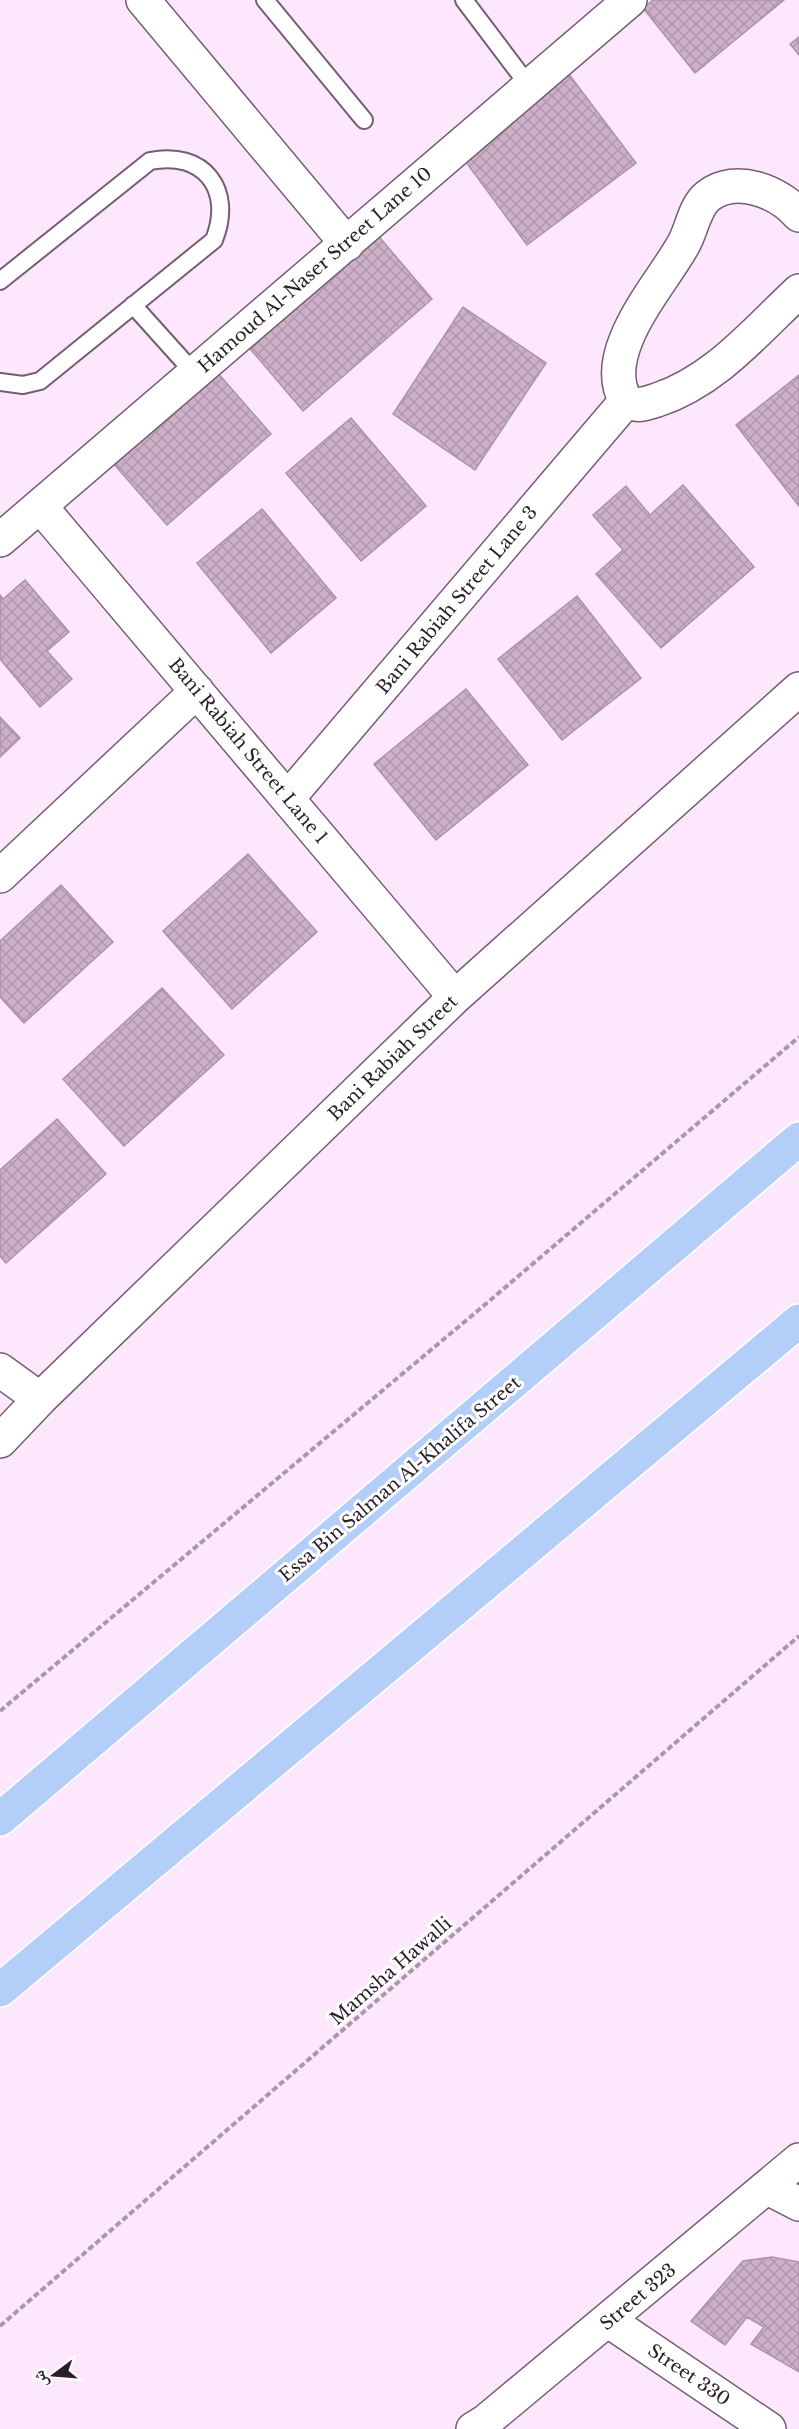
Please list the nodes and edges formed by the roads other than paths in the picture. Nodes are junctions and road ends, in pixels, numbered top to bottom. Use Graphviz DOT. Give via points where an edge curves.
graph roads {
  1 [pos="143,0"];
  2 [pos="265,0"];
  3 [pos="464,0"];
  4 [pos="630,0"];
  5 [pos="529,86"];
  6 [pos="364,120"];
  7 [pos="799,215"];
  8 [pos="347,244"];
  9 [pos="0,281"];
  10 [pos="799,291"];
  11 [pos="133,305"];
  12 [pos="195,374"];
  13 [pos="0,382"];
  14 [pos="626,401"];
  15 [pos="40,506"];
  16 [pos="0,540"];
  17 [pos="799,689"];
  18 [pos="197,691"];
  19 [pos="288,798"];
  20 [pos="0,876"];
  21 [pos="455,997"];
  22 [pos="799,1138"];
  23 [pos="799,1321"];
  24 [pos="0,1370"];
  25 [pos="40,1399"];
  26 [pos="0,1441"];
  27 [pos="0,1819"];
  28 [pos="0,1990"];
  29 [pos="799,2160"];
  30 [pos="768,2188"];
  31 [pos="799,2204"];
  32 [pos="609,2321"];
  33 [pos="473,2429"];
  34 [pos="770,2429"];
  1 -- 8 [label="street"];
  2 -- 6 [label="lane"];
  3 -- 5 [label="lane"];
  4 -- 5 [label="street, Hamoud Al-Naser Street Lane 10"];
  5 -- 8 [label="street, Hamoud Al-Naser Street Lane 10"];
  7 -- 14 [label="street" via="778,197 748,187 733,186 708,196 627,337 619,376"];
  8 -- 12 [label="street, Hamoud Al-Naser Street Lane 10"];
  9 -- 11 [label="lane" via="150,161 166,158 198,166 218,192 222,208 214,240"];
  10 -- 14 [label="street" via="696,384 647,403"];
  11 -- 12 [label="lane"];
  11 -- 13 [label="lane" via="40,381 23,385"];
  12 -- 15 [label="street, Hamoud Al-Naser Street Lane 10"];
  14 -- 19 [label="street, Bani Rabiah Street Lane 3"];
  15 -- 16 [label="street, Hamoud Al-Naser Street Lane 10"];
  15 -- 18 [label="street, Bani Rabiah Street Lane 1"];
  17 -- 21 [label="street, Bani Rabiah Street"];
  18 -- 19 [label="street, Bani Rabiah Street Lane 1"];
  18 -- 20 [label="street"];
  19 -- 21 [label="street, Bani Rabiah Street Lane 1"];
  21 -- 25 [label="street, Bani Rabiah Street"];
  22 -- 27 [label="highway, Essa Bin Salman Al-Khalifa Street"];
  23 -- 28 [label="highway"];
  24 -- 25 [label="street"];
  25 -- 26 [label="street, Bani Rabiah Street"];
  29 -- 30 [label="street, Street 323"];
  30 -- 31 [label="street"];
  30 -- 32 [label="street, Street 323"];
  32 -- 33 [label="street, Street 323"];
  32 -- 34 [label="street, Street 330"];
}
